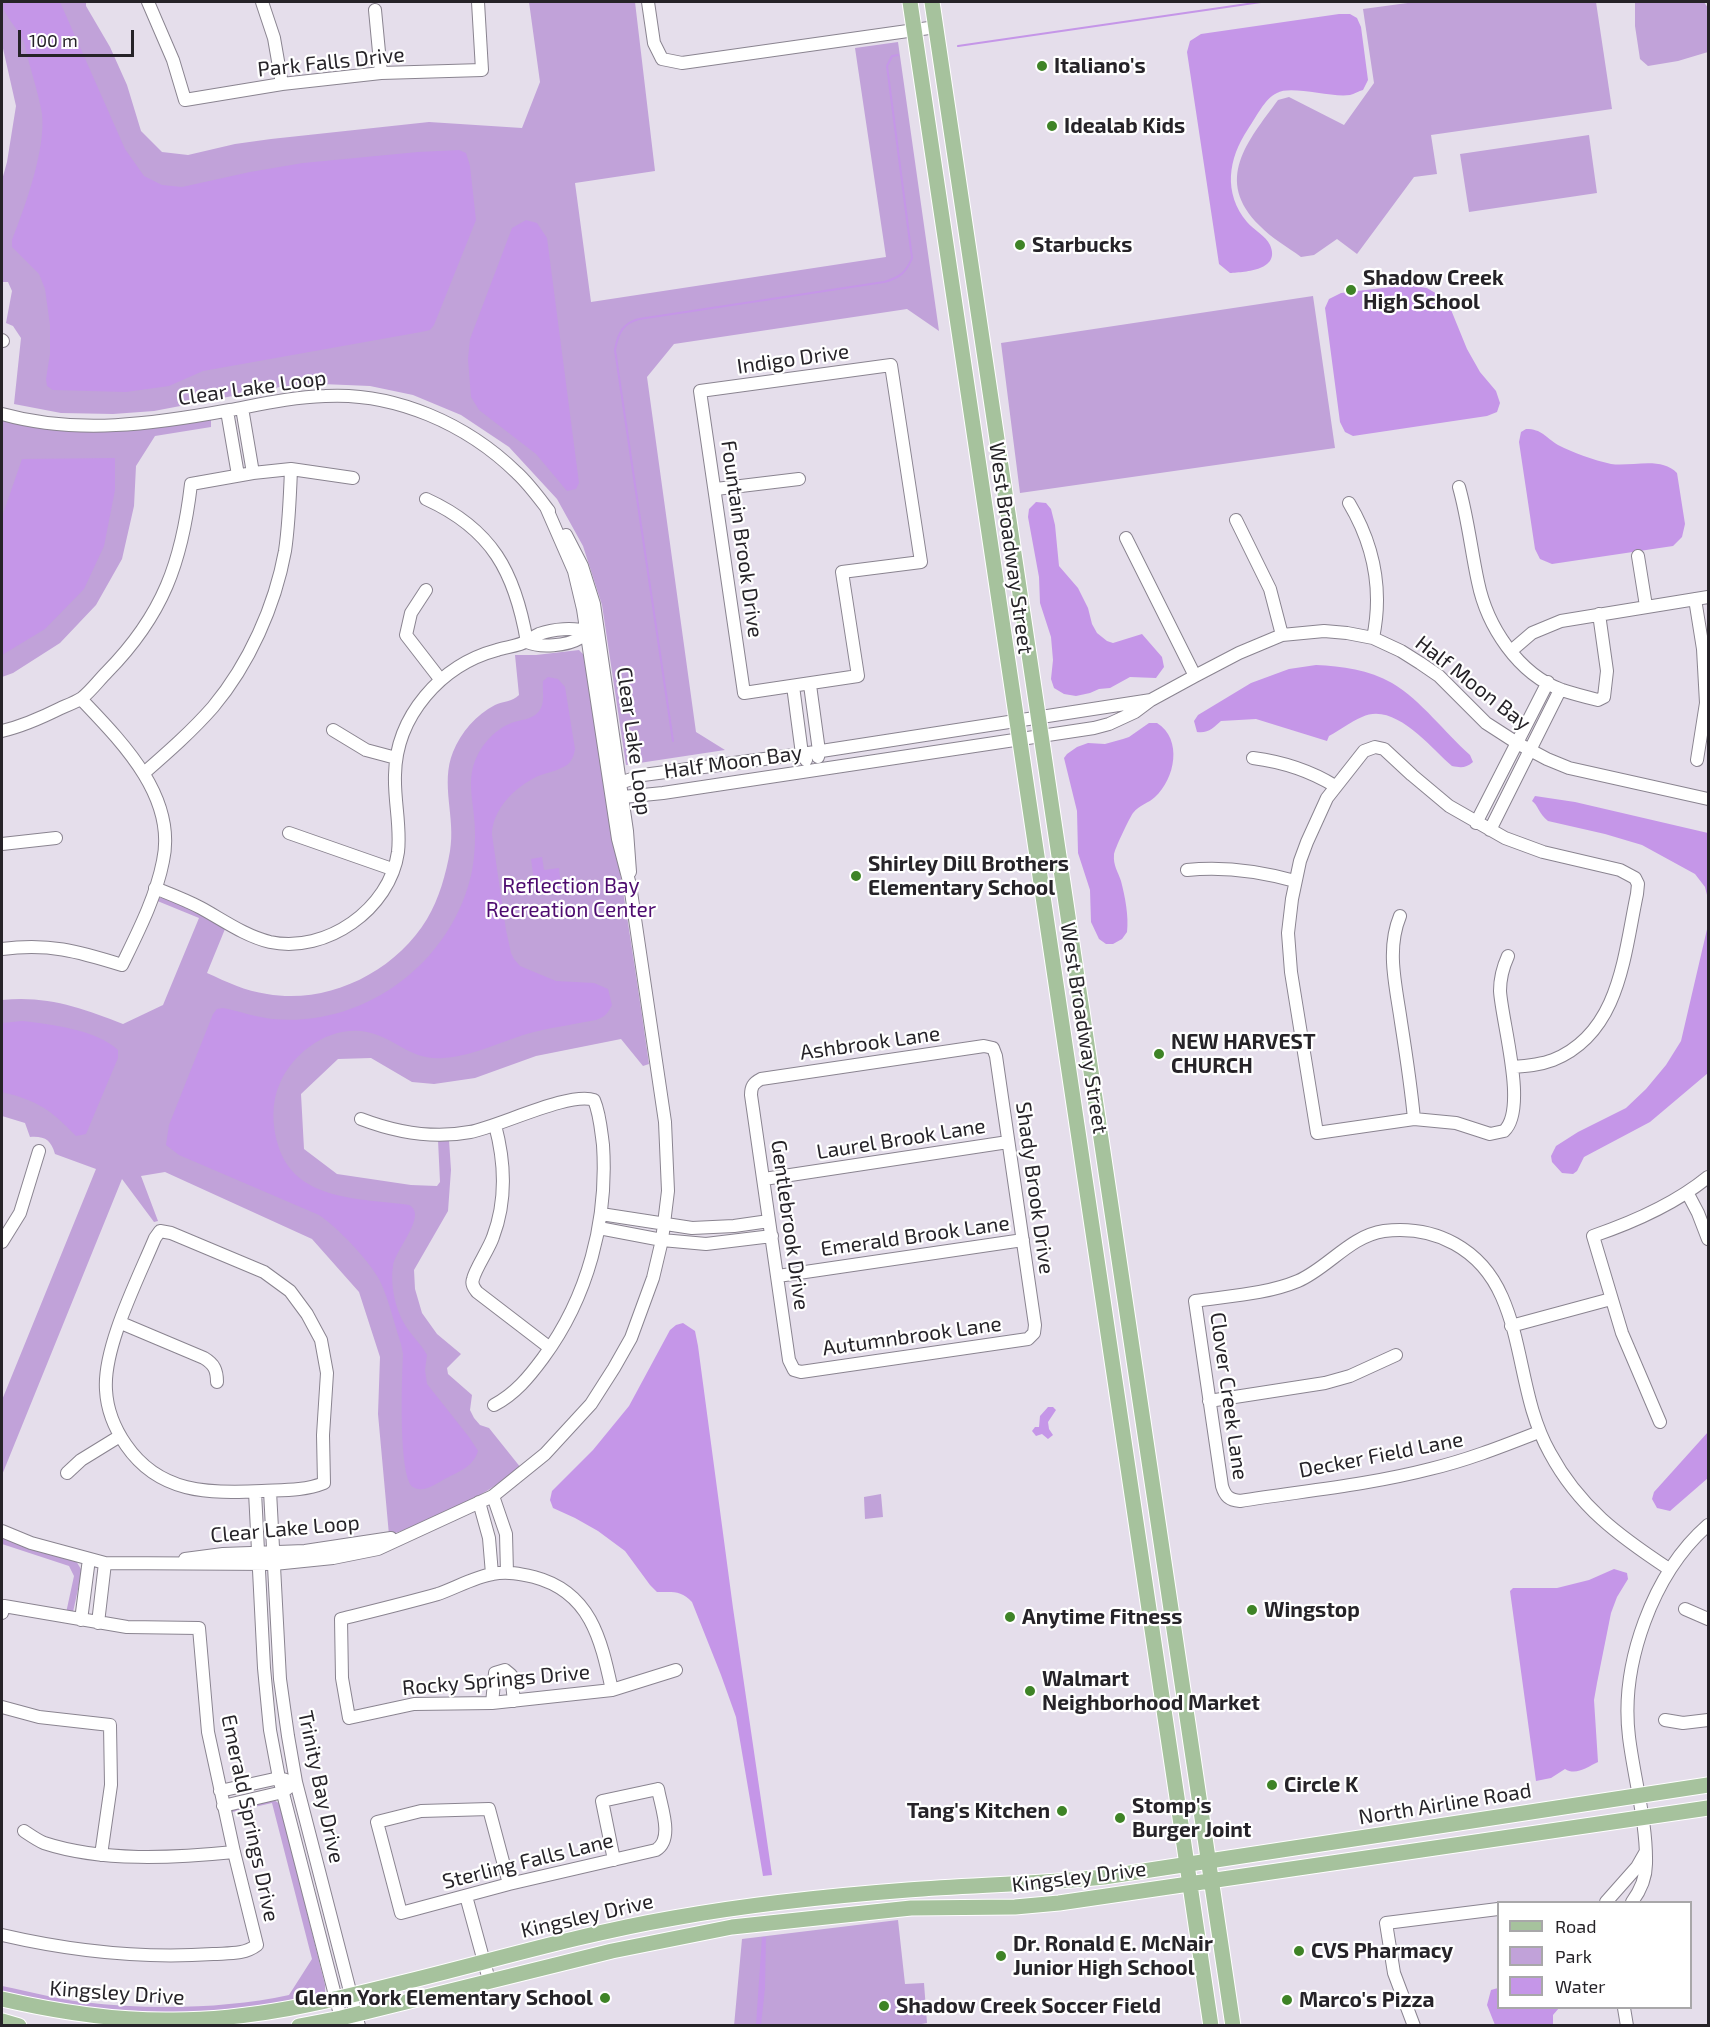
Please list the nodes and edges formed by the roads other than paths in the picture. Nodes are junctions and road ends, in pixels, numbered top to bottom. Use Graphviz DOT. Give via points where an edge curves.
graph roads {
  1 [pos="148,2"];
  2 [pos="262,2"];
  3 [pos="478,2"];
  4 [pos="648,2"];
  5 [pos="910,2"];
  6 [pos="932,2"];
  7 [pos="375,10"];
  8 [pos="936,27"];
  9 [pos="914,30"];
  10 [pos="381,73"];
  11 [pos="282,84"];
  12 [pos="700,391"];
  13 [pos="242,408"];
  14 [pos="227,411"];
  15 [pos="2,414"];
  16 [pos="291,469"];
  17 [pos="253,473"];
  18 [pos="238,475"];
  19 [pos="352,478"];
  20 [pos="799,479"];
  21 [pos="1459,488"];
  22 [pos="716,489"];
  23 [pos="426,499"];
  24 [pos="1349,502"];
  25 [pos="1236,520"];
  26 [pos="1126,538"];
  27 [pos="1014,556"];
  28 [pos="1638,556"];
  29 [pos="426,590"];
  30 [pos="1708,597"];
  31 [pos="1695,599"];
  32 [pos="1646,606"];
  33 [pos="1599,614"];
  34 [pos="1000,618"];
  35 [pos="592,631"];
  36 [pos="1282,635"];
  37 [pos="1373,638"];
  38 [pos="527,642"];
  39 [pos="1510,651"];
  40 [pos="1195,676"];
  41 [pos="440,679"];
  42 [pos="1548,682"];
  43 [pos="810,685"];
  44 [pos="793,686"];
  45 [pos="1560,690"];
  46 [pos="81,699"];
  47 [pos="1151,700"];
  48 [pos="1039,718"];
  49 [pos="1016,722"];
  50 [pos="2,730"];
  51 [pos="333,730"];
  52 [pos="936,734"];
  53 [pos="1041,737"];
  54 [pos="1018,740"];
  55 [pos="1517,743"];
  56 [pos="1530,750"];
  57 [pos="819,751"];
  58 [pos="938,752"];
  59 [pos="802,754"];
  60 [pos="396,758"];
  61 [pos="1253,758"];
  62 [pos="1697,760"];
  63 [pos="814,770"];
  64 [pos="144,773"];
  65 [pos="616,786"];
  66 [pos="1335,786"];
  67 [pos="623,797"];
  68 [pos="1708,799"];
  69 [pos="1476,823"];
  70 [pos="1490,830"];
  71 [pos="290,833"];
  72 [pos="56,838"];
  73 [pos="2,844"];
  74 [pos="392,869"];
  75 [pos="1187,870"];
  76 [pos="1295,881"];
  77 [pos="630,885"];
  78 [pos="155,888"];
  79 [pos="1400,916"];
  80 [pos="2,949"];
  81 [pos="1508,956"];
  82 [pos="993,1048"];
  83 [pos="1512,1068"];
  84 [pos="753,1084"];
  85 [pos="361,1119"];
  86 [pos="1414,1119"];
  87 [pos="495,1125"];
  88 [pos="1008,1142"];
  89 [pos="39,1151"];
  90 [pos="1708,1177"];
  91 [pos="764,1179"];
  92 [pos="1688,1194"];
  93 [pos="601,1214"];
  94 [pos="769,1221"];
  95 [pos="664,1225"];
  96 [pos="599,1228"];
  97 [pos="772,1236"];
  98 [pos="1708,1239"];
  99 [pos="662,1240"];
  100 [pos="1023,1240"];
  101 [pos="2,1242"];
  102 [pos="778,1276"];
  103 [pos="1611,1299"];
  104 [pos="121,1323"];
  105 [pos="1511,1326"];
  106 [pos="1034,1333"];
  107 [pos="550,1348"];
  108 [pos="1396,1356"];
  109 [pos="794,1370"];
  110 [pos="217,1382"];
  111 [pos="1209,1401"];
  112 [pos="494,1405"];
  113 [pos="1660,1422"];
  114 [pos="1539,1432"];
  115 [pos="120,1436"];
  116 [pos="67,1473"];
  117 [pos="270,1491"];
  118 [pos="255,1492"];
  119 [pos="492,1496"];
  120 [pos="1227,1496"];
  121 [pos="479,1503"];
  122 [pos="1708,1525"];
  123 [pos="2,1531"];
  124 [pos="274,1558"];
  125 [pos="89,1559"];
  126 [pos="258,1559"];
  127 [pos="105,1563"];
  128 [pos="1669,1569"];
  129 [pos="507,1573"];
  130 [pos="492,1574"];
  131 [pos="1685,1609"];
  132 [pos="2,1613"];
  133 [pos="1708,1619"];
  134 [pos="81,1620"];
  135 [pos="98,1623"];
  136 [pos="676,1670"];
  137 [pos="612,1690"];
  138 [pos="514,1701"];
  139 [pos="492,1703"];
  140 [pos="2,1707"];
  141 [pos="1665,1720"];
  142 [pos="1708,1720"];
  143 [pos="279,1778"];
  144 [pos="296,1782"];
  145 [pos="1708,1785"];
  146 [pos="220,1791"];
  147 [pos="283,1792"];
  148 [pos="1638,1796"];
  149 [pos="223,1806"];
  150 [pos="1708,1808"];
  151 [pos="1641,1818"];
  152 [pos="1463,1822"];
  153 [pos="24,1831"];
  154 [pos="1466,1843"];
  155 [pos="234,1852"];
  156 [pos="1645,1852"];
  157 [pos="101,1855"];
  158 [pos="614,1860"];
  159 [pos="1209,1862"];
  160 [pos="1188,1865"];
  161 [pos="1212,1880"];
  162 [pos="1191,1883"];
  163 [pos="509,1884"];
  164 [pos="910,1890"];
  165 [pos="466,1896"];
  166 [pos="1607,1901"];
  167 [pos="1633,1901"];
  168 [pos="730,1908"];
  169 [pos="911,1908"];
  170 [pos="1497,1909"];
  171 [pos="732,1927"];
  172 [pos="608,1931"];
  173 [pos="2,1935"];
  174 [pos="612,1951"];
  175 [pos="484,1962"];
  176 [pos="1203,1966"];
  177 [pos="489,1980"];
  178 [pos="352,1996"];
  179 [pos="2,1999"];
  180 [pos="336,2000"];
  181 [pos="1624,2009"];
  182 [pos="2,2021"];
  183 [pos="350,2021"];
  184 [pos="79,2022"];
  185 [pos="1232,2024"];
  186 [pos="19,2025"];
  187 [pos="299,2025"];
  188 [pos="1211,2025"];
  189 [pos="1414,2025"];
  190 [pos="1627,2025"];
  1 -- 11 [label="street, Park Falls Drive" via="185,100"];
  2 -- 11 [label="street" via="274,38"];
  3 -- 10 [label="street, Park Falls Drive" via="482,70"];
  4 -- 9 [label="street" via="654,43 662,59 682,63"];
  5 -- 9 [label="main road, West Broadway Street"];
  6 -- 8 [label="main road, West Broadway Street"];
  7 -- 10 [label="street"];
  8 -- 9 [label="street"];
  8 -- 27 [label="main road, West Broadway Street"];
  9 -- 34 [label="main road, West Broadway Street"];
  10 -- 11 [label="street, Park Falls Drive"];
  12 -- 22 [label="street, Fountain Brook Drive"];
  12 -- 43 [label="street, Indigo Drive" via="891,365 921,562 842,572 858,676"];
  13 -- 14 [label="street, Clear Lake Loop"];
  13 -- 17 [label="street"];
  13 -- 35 [label="street, Clear Lake Loop" via="326,395 360,397 394,403 448,423 474,438 518,474 561,526 582,566 594,604"];
  14 -- 15 [label="street, Clear Lake Loop" via="152,423 89,426 34,422"];
  14 -- 18 [label="street"];
  16 -- 17 [label="street"];
  16 -- 19 [label="street"];
  16 -- 64 [label="street" via="284,554 255,641 214,705"];
  17 -- 18 [label="street"];
  18 -- 46 [label="street" via="191,484 177,561 160,603 122,657"];
  20 -- 22 [label="street"];
  21 -- 39 [label="street" via="1481,596 1493,626"];
  22 -- 44 [label="street, Fountain Brook Drive" via="744,693"];
  23 -- 38 [label="street" via="468,522 499,558 522,611"];
  24 -- 37 [label="street" via="1361,523 1375,568 1377,620"];
  25 -- 36 [label="street" via="1270,589"];
  26 -- 40 [label="street"];
  27 -- 34 [label="main road" via="1015,606 1011,614"];
  27 -- 48 [label="main road, West Broadway Street"];
  28 -- 32 [label="street"];
  29 -- 41 [label="street" via="411,613 406,635"];
  30 -- 31 [label="street"];
  31 -- 32 [label="street"];
  31 -- 62 [label="street" via="1706,703"];
  32 -- 33 [label="street"];
  33 -- 39 [label="street" via="1548,625"];
  33 -- 45 [label="street" via="1607,671 1604,697 1598,700"];
  34 -- 49 [label="main road, West Broadway Street"];
  35 -- 38 [label="street" via="577,628 541,633"];
  35 -- 65 [label="street, Clear Lake Loop"];
  36 -- 37 [label="street, Half Moon Bay" via="1324,631"];
  36 -- 40 [label="street, Half Moon Bay"];
  37 -- 55 [label="street, Half Moon Bay" via="1439,676 1486,723"];
  38 -- 41 [label="street" via="479,654"];
  39 -- 42 [label="street"];
  40 -- 47 [label="street, Half Moon Bay"];
  41 -- 60 [label="street" via="420,703"];
  42 -- 45 [label="street"];
  42 -- 55 [label="street"];
  43 -- 44 [label="street"];
  43 -- 57 [label="street"];
  44 -- 59 [label="street"];
  45 -- 56 [label="street"];
  46 -- 50 [label="street" via="27,725"];
  46 -- 64 [label="street"];
  47 -- 48 [label="street, Half Moon Bay"];
  47 -- 53 [label="street, Half Moon Bay" via="1109,724"];
  48 -- 49 [label="street, Half Moon Bay"];
  48 -- 53 [label="main road, West Broadway Street"];
  49 -- 52 [label="street, Half Moon Bay"];
  49 -- 54 [label="main road, West Broadway Street"];
  51 -- 60 [label="street" via="366,750"];
  52 -- 57 [label="street, Half Moon Bay"];
  52 -- 58 [label="street"];
  53 -- 54 [label="street, Half Moon Bay"];
  53 -- 159 [label="main road, West Broadway Street"];
  54 -- 58 [label="street, Half Moon Bay"];
  54 -- 160 [label="main road, West Broadway Street"];
  55 -- 56 [label="street, Half Moon Bay"];
  55 -- 69 [label="street"];
  56 -- 68 [label="street, Half Moon Bay" via="1569,768"];
  56 -- 70 [label="street"];
  57 -- 59 [label="street, Half Moon Bay"];
  57 -- 63 [label="street"];
  58 -- 63 [label="street, Half Moon Bay"];
  59 -- 63 [label="street"];
  59 -- 65 [label="street, Half Moon Bay" via="643,775"];
  60 -- 74 [label="street" via="399,834"];
  61 -- 66 [label="street" via="1304,769"];
  63 -- 67 [label="street, Half Moon Bay"];
  64 -- 78 [label="street" via="157,799 165,830 163,862"];
  65 -- 67 [label="street, Clear Lake Loop"];
  65 -- 77 [label="street, Clear Lake Loop" via="622,860"];
  66 -- 69 [label="street" via="1365,751 1374,747 1384,749 1449,806"];
  66 -- 76 [label="street" via="1307,842"];
  67 -- 77 [label="street, Clear Lake Loop"];
  69 -- 70 [label="street"];
  70 -- 83 [label="street" via="1544,852 1620,870 1638,884 1616,989 1601,1021 1579,1046 1566,1053 1545,1062"];
  71 -- 74 [label="street"];
  72 -- 73 [label="street"];
  74 -- 78 [label="street" via="378,898 361,916 331,935 301,942 270,942 250,935"];
  75 -- 76 [label="street" via="1247,870"];
  76 -- 86 [label="street" via="1288,950 1317,1134"];
  77 -- 95 [label="street, Clear Lake Loop" via="665,1122 668,1191"];
  78 -- 80 [label="street" via="122,965 75,950 30,946"];
  79 -- 86 [label="street" via="1394,930 1393,962"];
  81 -- 83 [label="street" via="1500,992"];
  82 -- 84 [label="street, Ashbrook Lane" via="984,1046 761,1079"];
  82 -- 88 [label="street, Shady Brook Drive"];
  83 -- 86 [label="street" via="1513,1112 1504,1131 1490,1134 1456,1123"];
  84 -- 91 [label="street, Gentlebrook Drive"];
  85 -- 87 [label="street" via="420,1134 457,1134"];
  87 -- 93 [label="street" via="565,1101 594,1100 602,1131"];
  87 -- 107 [label="street" via="503,1166 500,1214 472,1279 473,1286"];
  88 -- 91 [label="street, Laurel Brook Lane"];
  88 -- 100 [label="street, Shady Brook Drive"];
  89 -- 101 [label="street" via="20,1213"];
  90 -- 92 [label="street"];
  91 -- 94 [label="street, Gentlebrook Drive"];
  92 -- 98 [label="street"];
  92 -- 103 [label="street" via="1593,1236"];
  93 -- 95 [label="street"];
  93 -- 96 [label="street"];
  94 -- 95 [label="street" via="692,1228"];
  94 -- 97 [label="street, Gentlebrook Drive"];
  95 -- 99 [label="street, Clear Lake Loop"];
  96 -- 99 [label="street"];
  96 -- 107 [label="street" via="576,1302"];
  97 -- 99 [label="street" via="706,1244"];
  97 -- 102 [label="street, Gentlebrook Drive"];
  99 -- 119 [label="street, Clear Lake Loop" via="631,1338 591,1404 545,1454"];
  100 -- 102 [label="street, Emerald Brook Lane"];
  100 -- 106 [label="street, Shady Brook Drive"];
  102 -- 109 [label="street, Gentlebrook Drive" via="789,1360"];
  103 -- 105 [label="street"];
  103 -- 113 [label="street"];
  104 -- 110 [label="street" via="211,1362 217,1371"];
  104 -- 115 [label="street" via="108,1360 106,1391"];
  104 -- 117 [label="street" via="160,1232 171,1233 264,1272 290,1291 321,1340 327,1373 324,1483 310,1489"];
  105 -- 111 [label="street, Clover Creek Lane" via="1496,1284 1465,1249 1424,1232 1382,1232 1354,1243 1300,1280 1272,1289 1195,1301"];
  105 -- 114 [label="street"];
  106 -- 109 [label="street, Autumnbrook Lane" via="1028,1339"];
  107 -- 112 [label="street" via="515,1391"];
  108 -- 111 [label="street" via="1325,1383"];
  111 -- 120 [label="street, Clover Creek Lane" via="1222,1486"];
  114 -- 120 [label="street, Decker Field Lane" via="1487,1453 1398,1476 1240,1501"];
  114 -- 128 [label="street" via="1577,1495 1621,1537"];
  115 -- 116 [label="street"];
  115 -- 118 [label="street" via="147,1469 180,1486 220,1493"];
  117 -- 118 [label="street"];
  117 -- 124 [label="street, Trinity Bay Drive"];
  118 -- 126 [label="street, Trinity Bay Drive"];
  119 -- 121 [label="street, Clear Lake Loop"];
  119 -- 129 [label="street" via="506,1534"];
  121 -- 124 [label="street, Clear Lake Loop" via="378,1549 357,1554"];
  121 -- 130 [label="street" via="489,1538"];
  122 -- 128 [label="street"];
  123 -- 125 [label="street, Clear Lake Loop"];
  124 -- 126 [label="street, Clear Lake Loop"];
  124 -- 144 [label="street, Trinity Bay Drive" via="280,1679"];
  125 -- 127 [label="street, Clear Lake Loop"];
  125 -- 134 [label="street"];
  126 -- 127 [label="street, Clear Lake Loop" via="204,1555 173,1562"];
  126 -- 143 [label="street, Trinity Bay Drive" via="266,1698"];
  127 -- 135 [label="street"];
  128 -- 148 [label="street" via="1641,1628 1629,1683 1629,1733"];
  129 -- 130 [label="street"];
  129 -- 137 [label="street" via="543,1580 585,1610 603,1649"];
  130 -- 139 [label="street, Rocky Springs Drive" via="414,1601 341,1619 342,1678 349,1718 414,1704"];
  131 -- 133 [label="street"];
  132 -- 134 [label="street" via="4,1606"];
  134 -- 135 [label="street"];
  135 -- 146 [label="street, Emerald Springs Drive" via="199,1628 208,1732"];
  136 -- 137 [label="street, Rocky Springs Drive"];
  137 -- 138 [label="street, Rocky Springs Drive"];
  138 -- 139 [label="street, Rocky Springs Drive"];
  138 -- 139 [label="street" via="511,1675 505,1670 495,1673"];
  140 -- 157 [label="street" via="39,1717 110,1725 111,1785"];
  141 -- 142 [label="street"];
  143 -- 144 [label="street"];
  143 -- 146 [label="street"];
  143 -- 147 [label="street, Trinity Bay Drive"];
  144 -- 147 [label="street"];
  144 -- 178 [label="street, Trinity Bay Drive"];
  145 -- 148 [label="main road, North Airline Road"];
  146 -- 149 [label="street, Emerald Springs Drive"];
  147 -- 149 [label="street"];
  147 -- 180 [label="street, Trinity Bay Drive"];
  148 -- 151 [label="street"];
  148 -- 152 [label="main road, North Airline Road"];
  149 -- 155 [label="street, Emerald Springs Drive"];
  150 -- 151 [label="main road, North Airline Road"];
  151 -- 154 [label="main road, North Airline Road"];
  151 -- 156 [label="street"];
  152 -- 154 [label="main road"];
  152 -- 159 [label="main road, North Airline Road"];
  153 -- 157 [label="street" via="42,1842"];
  154 -- 161 [label="main road, North Airline Road"];
  155 -- 157 [label="street" via="151,1857"];
  155 -- 173 [label="street, Emerald Springs Drive" via="257,1945 249,1951 132,1955 68,1949"];
  156 -- 166 [label="street"];
  156 -- 167 [label="street" via="1644,1878"];
  158 -- 158 [label="street, Sterling Falls Lane" via="653,1852 663,1845 666,1834 658,1790 602,1801"];
  158 -- 163 [label="street, Sterling Falls Lane"];
  159 -- 160 [label="main road, North Airline Road"];
  159 -- 161 [label="main road, West Broadway Street"];
  160 -- 162 [label="main road, West Broadway Street"];
  160 -- 164 [label="main road, Kingsley Drive" via="1057,1882"];
  161 -- 162 [label="main road, North Airline Road"];
  161 -- 185 [label="main road, West Broadway Street"];
  162 -- 169 [label="main road, Kingsley Drive" via="1015,1907"];
  162 -- 176 [label="main road, West Broadway Street"];
  163 -- 165 [label="street, Sterling Falls Lane"];
  163 -- 165 [label="street, Sterling Falls Lane" via="489,1809 428,1810 377,1822 401,1912"];
  164 -- 168 [label="main road, Kingsley Drive"];
  164 -- 169 [label="main road"];
  165 -- 175 [label="street"];
  168 -- 171 [label="main road"];
  168 -- 172 [label="main road, Kingsley Drive"];
  169 -- 171 [label="main road, Kingsley Drive"];
  170 -- 189 [label="street" via="1386,1923 1394,1973"];
  171 -- 174 [label="main road, Kingsley Drive"];
  172 -- 174 [label="main road"];
  172 -- 175 [label="main road, Kingsley Drive"];
  174 -- 177 [label="main road, Kingsley Drive"];
  175 -- 177 [label="street"];
  175 -- 178 [label="main road, Kingsley Drive"];
  176 -- 185 [label="main road" via="1218,2017"];
  176 -- 188 [label="main road, West Broadway Street"];
  177 -- 183 [label="main road, Kingsley Drive"];
  178 -- 180 [label="main road, Kingsley Drive"];
  178 -- 183 [label="street, Trinity Bay Drive"];
  179 -- 184 [label="main road, Kingsley Drive"];
  180 -- 183 [label="street, Trinity Bay Drive"];
  180 -- 184 [label="main road, Kingsley Drive" via="218,2018"];
  181 -- 190 [label="street"];
  182 -- 186 [label="main road"];
  183 -- 187 [label="main road, Kingsley Drive"];
}
